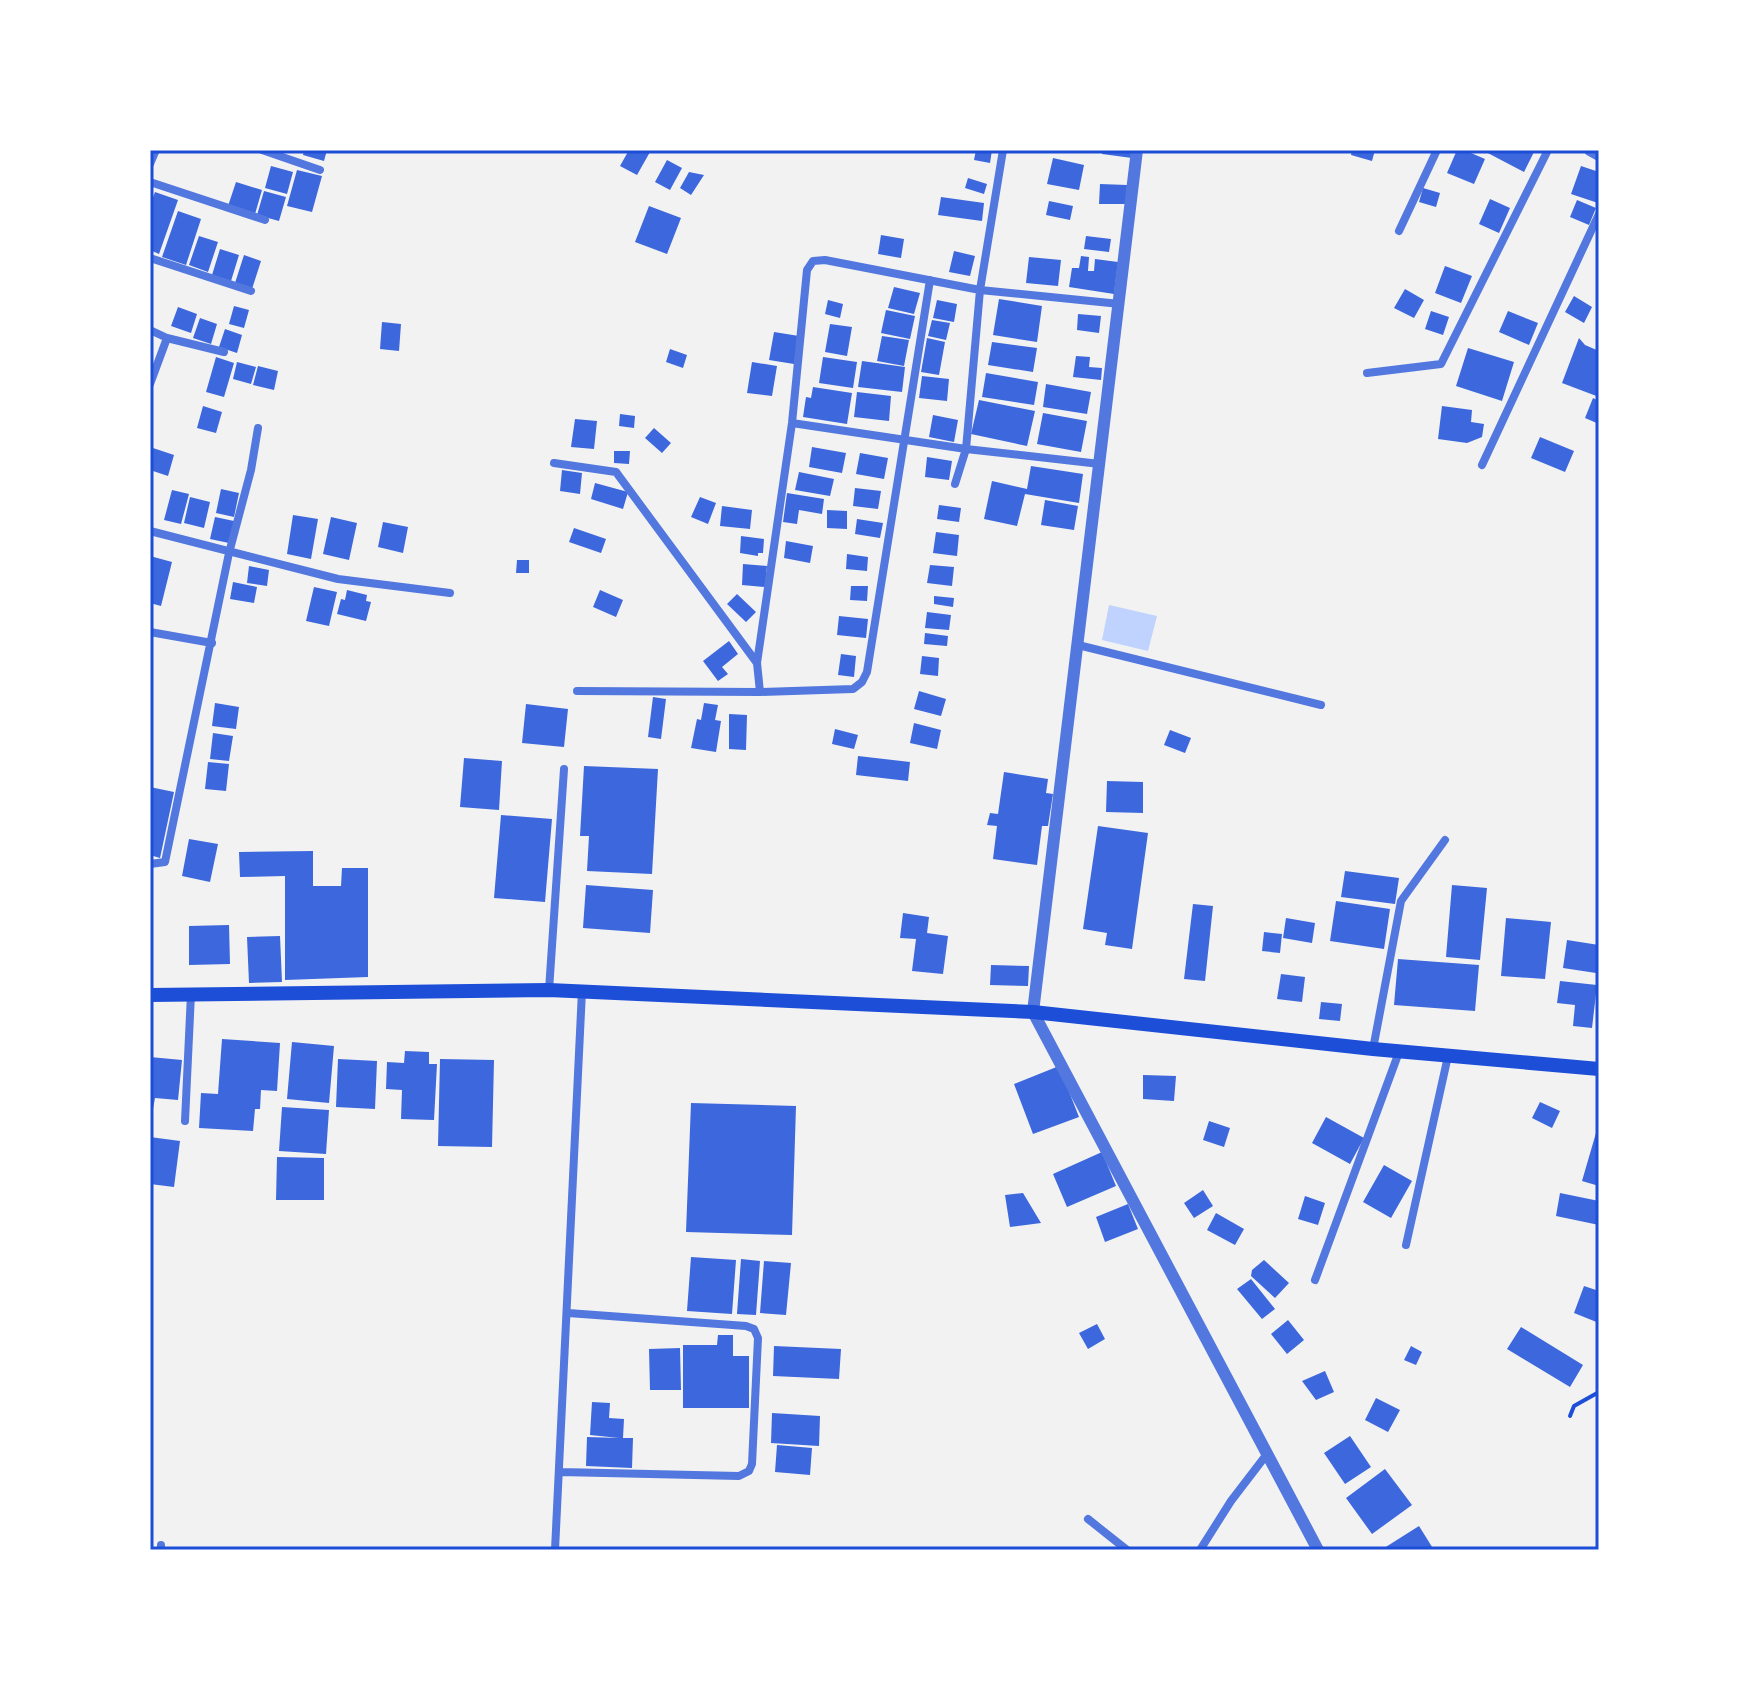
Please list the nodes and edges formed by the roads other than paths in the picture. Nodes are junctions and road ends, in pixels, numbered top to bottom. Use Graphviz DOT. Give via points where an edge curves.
graph roads {
  1 [pos="156,150"];
  2 [pos="262,150"];
  3 [pos="1003,150"];
  4 [pos="1137,150"];
  5 [pos="1437,150"];
  6 [pos="1548,150"];
  7 [pos="1590,150"];
  8 [pos="1599,155"];
  9 [pos="150,164"];
  10 [pos="320,170"];
  11 [pos="150,182"];
  12 [pos="1599,214"];
  13 [pos="265,220"];
  14 [pos="1399,231"];
  15 [pos="150,258"];
  16 [pos="930,280"];
  17 [pos="980,290"];
  18 [pos="251,291"];
  19 [pos="1120,304"];
  20 [pos="150,330"];
  21 [pos="167,338"];
  22 [pos="224,352"];
  23 [pos="1367,373"];
  24 [pos="150,384"];
  25 [pos="792,423"];
  26 [pos="258,428"];
  27 [pos="904,439"];
  28 [pos="966,449"];
  29 [pos="554,463"];
  30 [pos="1100,464"];
  31 [pos="1482,465"];
  32 [pos="955,484"];
  33 [pos="150,531"];
  34 [pos="229,553"];
  35 [pos="450,593"];
  36 [pos="150,632"];
  37 [pos="212,643"];
  38 [pos="1078,645"];
  39 [pos="757,663"];
  40 [pos="577,691"];
  41 [pos="760,692"];
  42 [pos="1321,705"];
  43 [pos="564,769"];
  44 [pos="1445,840"];
  45 [pos="150,864"];
  46 [pos="549,990"];
  47 [pos="582,991"];
  48 [pos="191,994"];
  49 [pos="150,995"];
  50 [pos="1033,1012"];
  51 [pos="1373,1049"];
  52 [pos="1399,1052"];
  53 [pos="1448,1056"];
  54 [pos="1599,1069"];
  55 [pos="185,1121"];
  56 [pos="1406,1245"];
  57 [pos="1315,1280"];
  58 [pos="568,1313"];
  59 [pos="1267,1454"];
  60 [pos="560,1472"];
  61 [pos="1088,1519"];
  62 [pos="555,1550"];
  63 [pos="1127,1550"];
  64 [pos="1200,1550"];
  65 [pos="1318,1550"];
  1 -- 9 [label="street"];
  2 -- 10 [label="street"];
  3 -- 17 [label="street"];
  4 -- 19 [label="street"];
  5 -- 14 [label="street"];
  6 -- 23 [label="street" via="1441,364"];
  7 -- 8 [label="street"];
  11 -- 13 [label="street"];
  12 -- 31 [label="street"];
  15 -- 18 [label="street"];
  16 -- 17 [label="street"];
  16 -- 25 [label="street" via="813,261 807,270"];
  16 -- 27 [label="street"];
  17 -- 19 [label="street"];
  17 -- 28 [label="street"];
  19 -- 30 [label="street"];
  20 -- 21 [label="street"];
  21 -- 22 [label="street"];
  21 -- 24 [label="street"];
  25 -- 27 [label="street"];
  25 -- 39 [label="street"];
  26 -- 34 [label="street"];
  27 -- 28 [label="street"];
  27 -- 41 [label="street" via="862,682 853,689"];
  28 -- 30 [label="street"];
  28 -- 32 [label="street"];
  29 -- 39 [label="street" via="616,472"];
  30 -- 38 [label="street"];
  33 -- 34 [label="street"];
  34 -- 35 [label="street" via="338,579"];
  34 -- 37 [label="street"];
  36 -- 37 [label="street"];
  37 -- 45 [label="street" via="165,862"];
  38 -- 42 [label="street"];
  38 -- 50 [label="street"];
  39 -- 41 [label="street"];
  40 -- 41 [label="street"];
  43 -- 46 [label="street"];
  44 -- 51 [label="street" via="1401,901"];
  46 -- 47 [label="main road"];
  46 -- 48 [label="main road"];
  47 -- 50 [label="main road"];
  47 -- 58 [label="street"];
  48 -- 49 [label="main road"];
  48 -- 55 [label="street"];
  50 -- 51 [label="main road"];
  50 -- 59 [label="street"];
  51 -- 52 [label="main road"];
  52 -- 53 [label="main road"];
  52 -- 57 [label="street"];
  53 -- 54 [label="main road"];
  53 -- 56 [label="street"];
  58 -- 60 [label="street"];
  58 -- 60 [label="street" via="754,1329 758,1338 752,1464 739,1476"];
  59 -- 64 [label="street"];
  59 -- 65 [label="street"];
  60 -- 62 [label="street"];
  61 -- 63 [label="street"];
}
